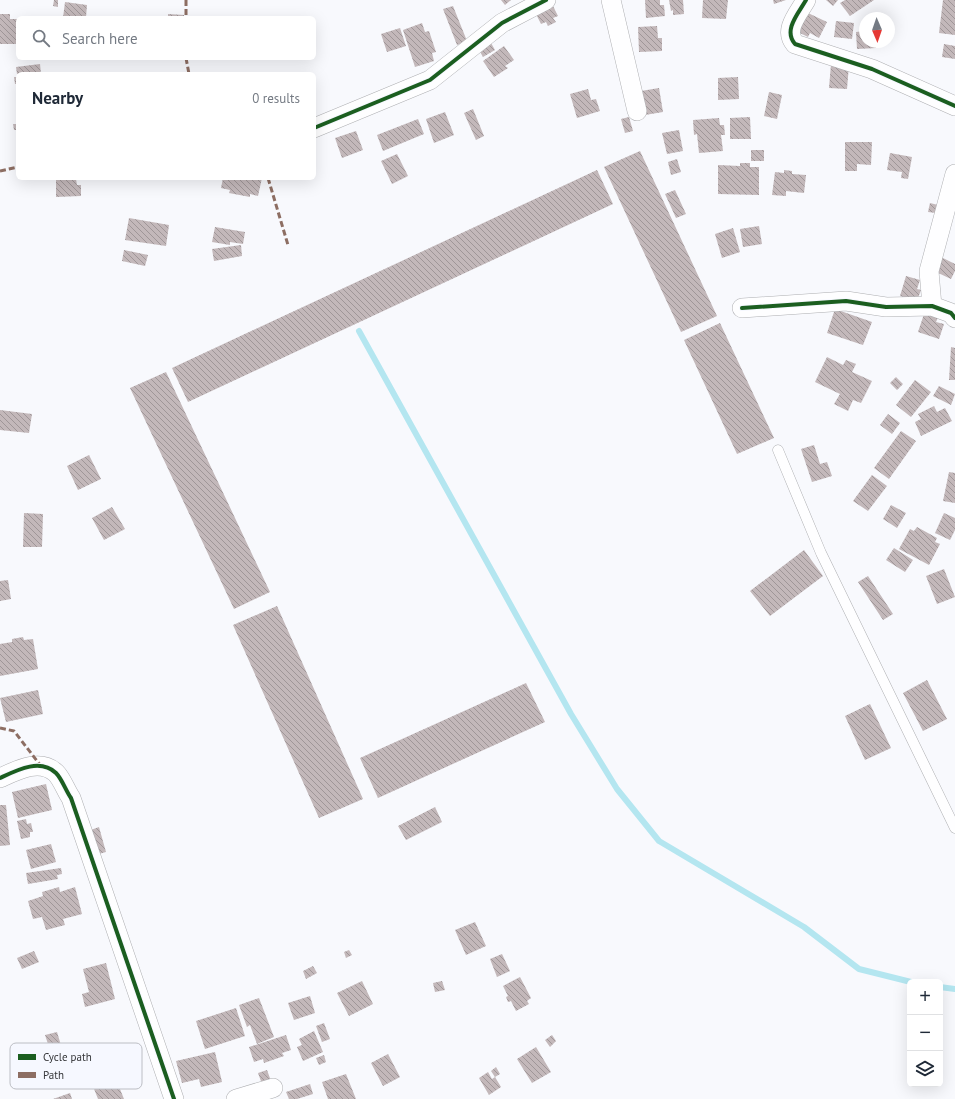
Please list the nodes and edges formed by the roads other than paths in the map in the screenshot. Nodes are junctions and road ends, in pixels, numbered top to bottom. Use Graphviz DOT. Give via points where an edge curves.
graph roads {
  1 [pos="546,0"];
  2 [pos="611,0"];
  3 [pos="806,0"];
  4 [pos="955,106"];
  5 [pos="638,111"];
  6 [pos="316,127"];
  7 [pos="955,174"];
  8 [pos="932,306"];
  9 [pos="742,308"];
  10 [pos="955,318"];
  11 [pos="778,450"];
  12 [pos="0,778"];
  13 [pos="955,828"];
  14 [pos="273,1088"];
  15 [pos="174,1099"];
  16 [pos="236,1099"];
  1 -- 6 [label="street" via="502,23 430,80"];
  2 -- 5 [label="street"];
  3 -- 4 [label="street" via="790,30 790,38 795,44 872,68"];
  7 -- 8 [label="street" via="929,272"];
  8 -- 9 [label="street" via="886,307 846,301"];
  8 -- 10 [label="street" via="951,313"];
  11 -- 13 [label="lane" via="821,552"];
  12 -- 15 [label="street" via="24,766 41,766 56,773 70,798"];
  14 -- 16 [label="street"];
}
